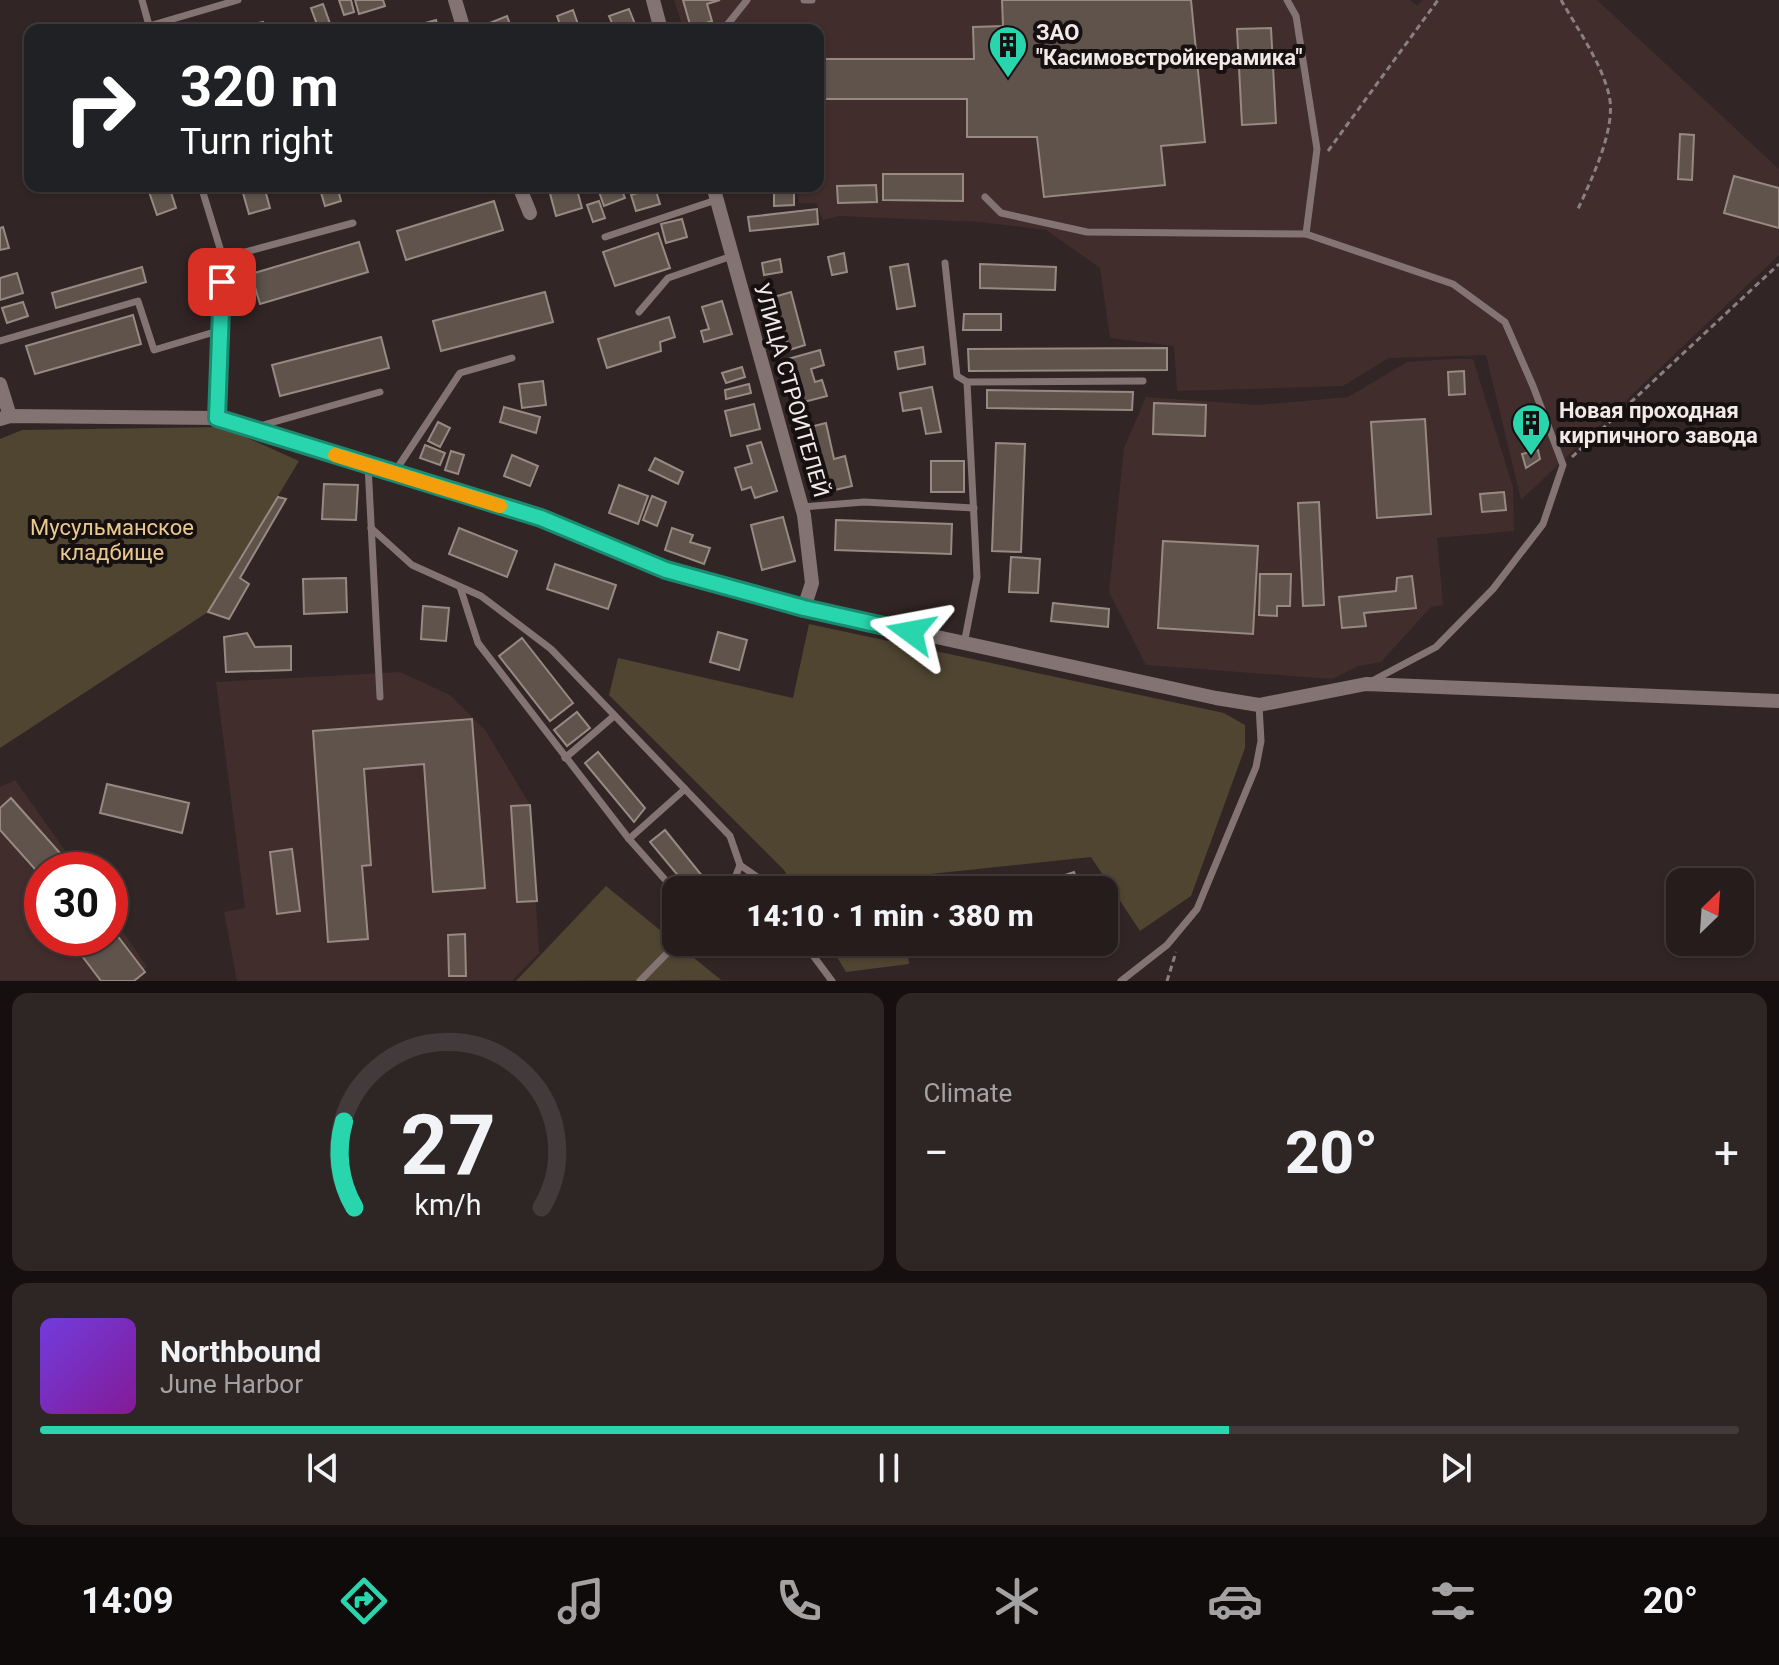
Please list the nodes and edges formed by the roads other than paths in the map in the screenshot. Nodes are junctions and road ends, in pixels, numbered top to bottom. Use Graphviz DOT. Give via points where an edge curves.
graph roads {
  1 [pos="142,0"];
  2 [pos="238,0"];
  3 [pos="455,0"];
  4 [pos="653,0"];
  5 [pos="747,0"];
  6 [pos="804,0"];
  7 [pos="812,0"];
  8 [pos="1287,0"];
  9 [pos="149,24"];
  10 [pos="163,24"];
  11 [pos="462,24"];
  12 [pos="659,24"];
  13 [pos="728,24"];
  14 [pos="204,192"];
  15 [pos="521,192"];
  16 [pos="716,192"];
  17 [pos="985,197"];
  18 [pos="530,213"];
  19 [pos="353,223"];
  20 [pos="1306,234"];
  21 [pos="605,237"];
  22 [pos="732,256"];
  23 [pos="223,258"];
  24 [pos="945,263"];
  25 [pos="639,312"];
  26 [pos="221,330"];
  27 [pos="0,341"];
  28 [pos="512,358"];
  29 [pos="1143,381"];
  30 [pos="967,382"];
  31 [pos="0,384"];
  32 [pos="380,392"];
  33 [pos="5,418"];
  34 [pos="217,418"];
  35 [pos="250,428"];
  36 [pos="368,465"];
  37 [pos="394,473"];
  38 [pos="802,507"];
  39 [pos="974,508"];
  40 [pos="371,528"];
  41 [pos="460,587"];
  42 [pos="804,608"];
  43 [pos="964,644"];
  44 [pos="1366,684"];
  45 [pos="380,697"];
  46 [pos="1779,701"];
  47 [pos="1259,705"];
  48 [pos="614,716"];
  49 [pos="565,758"];
  50 [pos="685,789"];
  51 [pos="629,839"];
  52 [pos="740,865"];
  53 [pos="662,876"];
  54 [pos="736,876"];
  55 [pos="756,876"];
  56 [pos="664,956"];
  57 [pos="813,956"];
  58 [pos="640,981"];
  59 [pos="832,981"];
  60 [pos="1121,981"];
  1 -- 9 [label="lane"];
  2 -- 10 [label="lane"];
  3 -- 11 [label="street"];
  4 -- 12 [label="street"];
  5 -- 13 [label="lane"];
  6 -- 7 [label="lane"];
  8 -- 20 [label="lane" via="1296,16 1317,149"];
  14 -- 23 [label="lane"];
  15 -- 18 [label="street"];
  16 -- 21 [label="lane"];
  16 -- 22 [label="street, УЛИЦА СТРОИТЕЛЕЙ"];
  17 -- 20 [label="lane" via="1001,213 1087,232"];
  19 -- 23 [label="lane"];
  20 -- 44 [label="lane" via="1453,284 1505,322 1563,465 1543,524 1493,589 1436,647"];
  22 -- 25 [label="lane" via="668,278"];
  22 -- 38 [label="street, УЛИЦА СТРОИТЕЛЕЙ"];
  23 -- 26 [label="lane"];
  24 -- 30 [label="lane" via="957,376"];
  26 -- 27 [label="lane" via="154,350 138,301"];
  26 -- 34 [label="lane"];
  28 -- 37 [label="lane" via="460,373"];
  29 -- 30 [label="lane"];
  30 -- 39 [label="lane"];
  31 -- 33 [label="street"];
  32 -- 35 [label="lane"];
  33 -- 34 [label="street"];
  34 -- 35 [label="street"];
  35 -- 36 [label="street"];
  36 -- 37 [label="street"];
  36 -- 40 [label="lane"];
  37 -- 42 [label="street" via="541,518 666,570"];
  38 -- 39 [label="lane" via="864,502"];
  38 -- 42 [label="street, УЛИЦА СТРОИТЕЛЕЙ" via="812,583"];
  39 -- 43 [label="lane" via="977,577"];
  40 -- 41 [label="lane" via="412,565"];
  40 -- 45 [label="lane"];
  41 -- 48 [label="lane" via="481,596 551,649"];
  41 -- 49 [label="lane" via="478,643"];
  42 -- 43 [label="street"];
  43 -- 47 [label="street"];
  44 -- 46 [label="street"];
  44 -- 47 [label="street"];
  47 -- 60 [label="lane" via="1256,767 1197,909 1167,945"];
  48 -- 49 [label="lane"];
  48 -- 50 [label="lane"];
  49 -- 51 [label="lane"];
  50 -- 51 [label="lane"];
  50 -- 52 [label="lane" via="730,836"];
  51 -- 53 [label="lane"];
  52 -- 54 [label="lane"];
  52 -- 55 [label="lane"];
  56 -- 58 [label="lane"];
  57 -- 59 [label="lane"];
}
